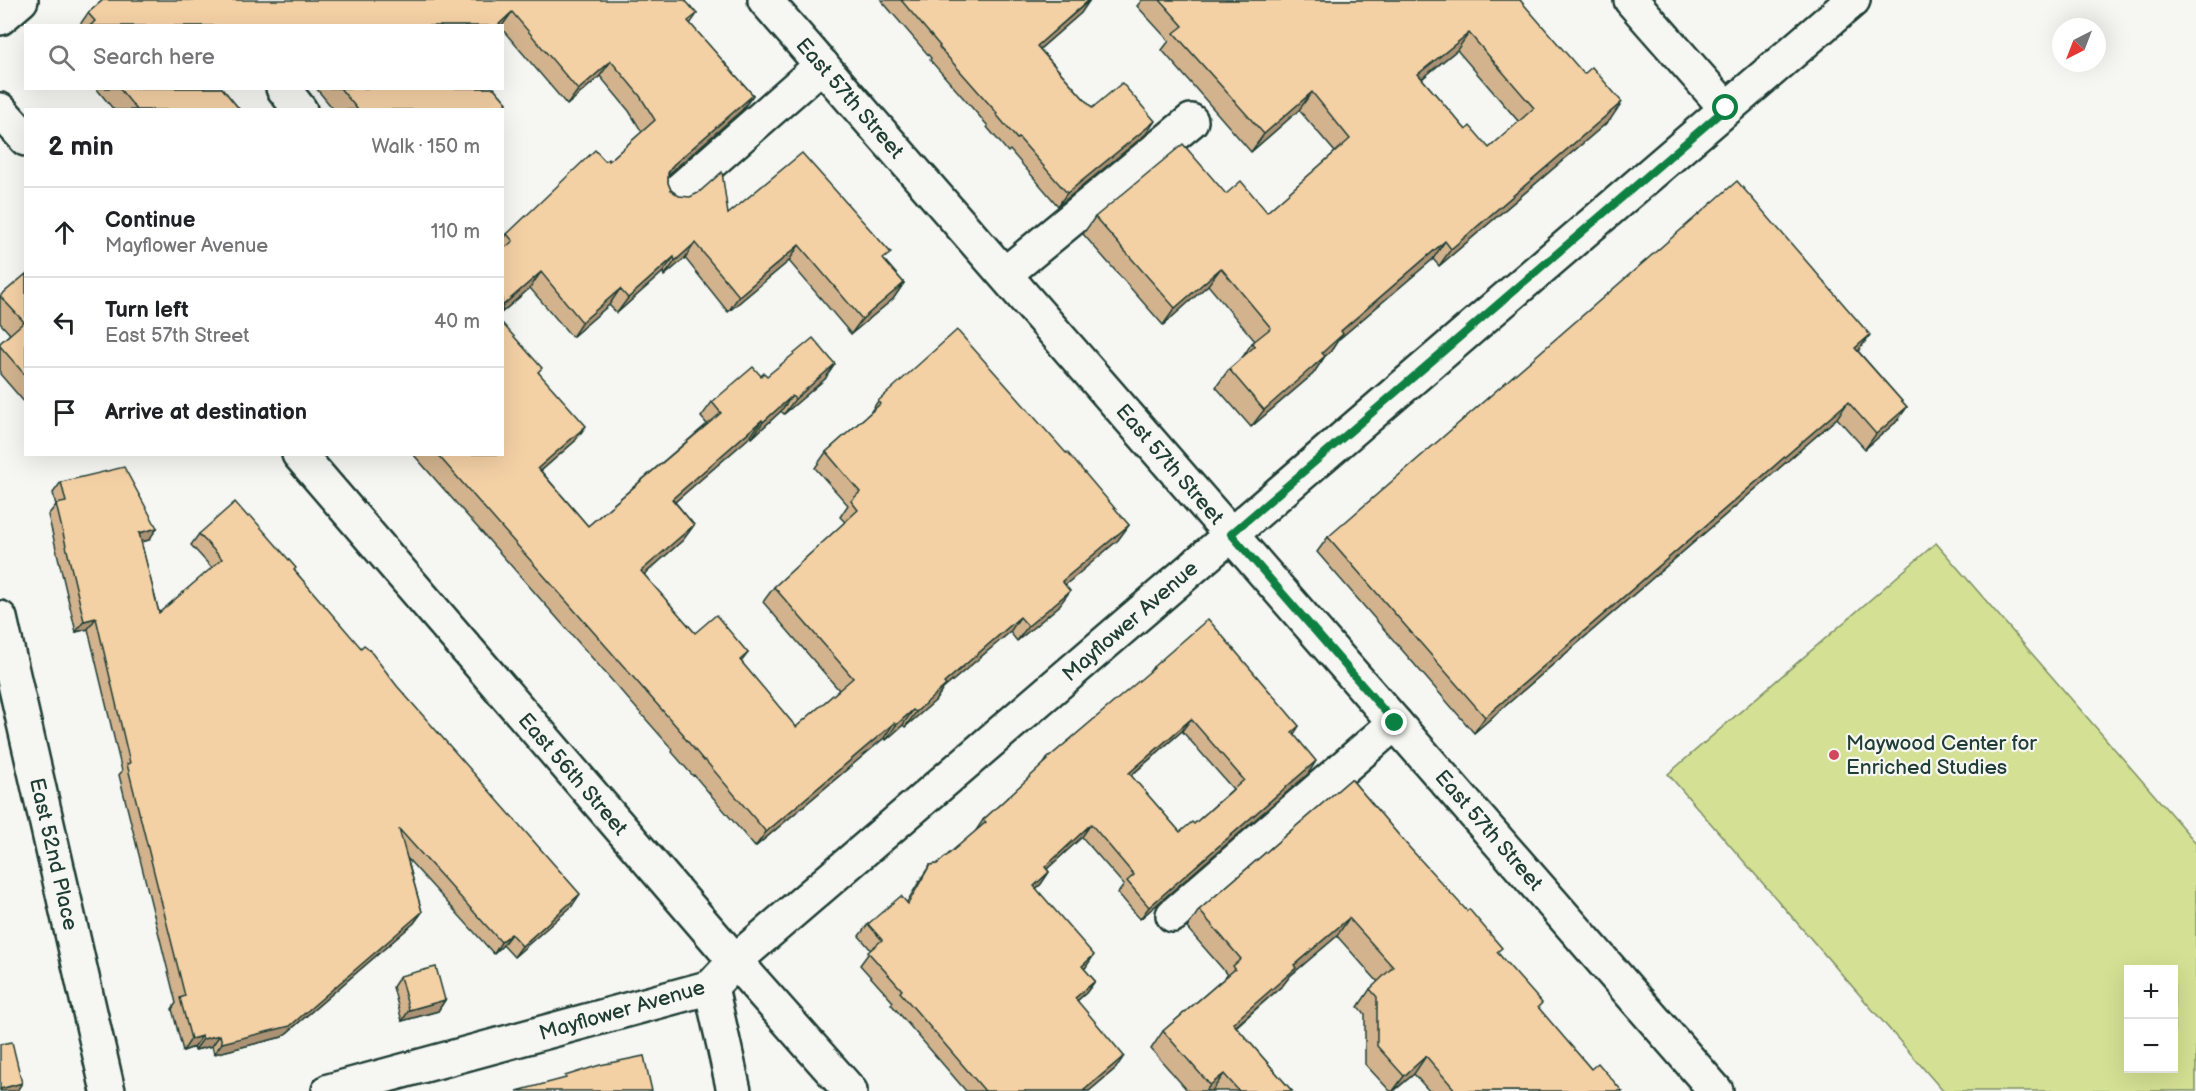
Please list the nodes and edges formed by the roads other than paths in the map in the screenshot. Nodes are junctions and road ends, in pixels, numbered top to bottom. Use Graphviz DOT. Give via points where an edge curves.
graph roads {
  1 [pos="21,0"];
  2 [pos="765,0"];
  3 [pos="1631,0"];
  4 [pos="1852,0"];
  5 [pos="0,18"];
  6 [pos="822,65"];
  7 [pos="285,90"];
  8 [pos="298,108"];
  9 [pos="1726,108"];
  10 [pos="0,110"];
  11 [pos="1191,121"];
  12 [pos="24,137"];
  13 [pos="675,194"];
  14 [pos="1005,274"];
  15 [pos="301,456"];
  16 [pos="1231,534"];
  17 [pos="0,618"];
  18 [pos="1395,723"];
  19 [pos="1173,915"];
  20 [pos="735,961"];
  21 [pos="711,987"];
  22 [pos="108,1091"];
  23 [pos="329,1091"];
  24 [pos="734,1091"];
  25 [pos="850,1091"];
  26 [pos="1716,1091"];
  1 -- 5 [label="street"];
  2 -- 6 [label="street, East 57th Street"];
  3 -- 9 [label="street"];
  4 -- 9 [label="street, Mayflower Avenue"];
  6 -- 13 [label="street"];
  6 -- 14 [label="street, East 57th Street"];
  7 -- 8 [label="street"];
  9 -- 16 [label="street, Mayflower Avenue"];
  10 -- 12 [label="street"];
  11 -- 14 [label="street"];
  14 -- 16 [label="street, East 57th Street"];
  15 -- 20 [label="street, East 56th Street"];
  16 -- 18 [label="street, East 57th Street"];
  16 -- 20 [label="street, Mayflower Avenue"];
  17 -- 22 [label="street, East 52nd Place"];
  18 -- 19 [label="street"];
  18 -- 26 [label="street, East 57th Street"];
  20 -- 21 [label="street, Mayflower Avenue"];
  20 -- 25 [label="street, East 56th Street"];
  21 -- 23 [label="street, Mayflower Avenue"];
  21 -- 24 [label="street"];
}
